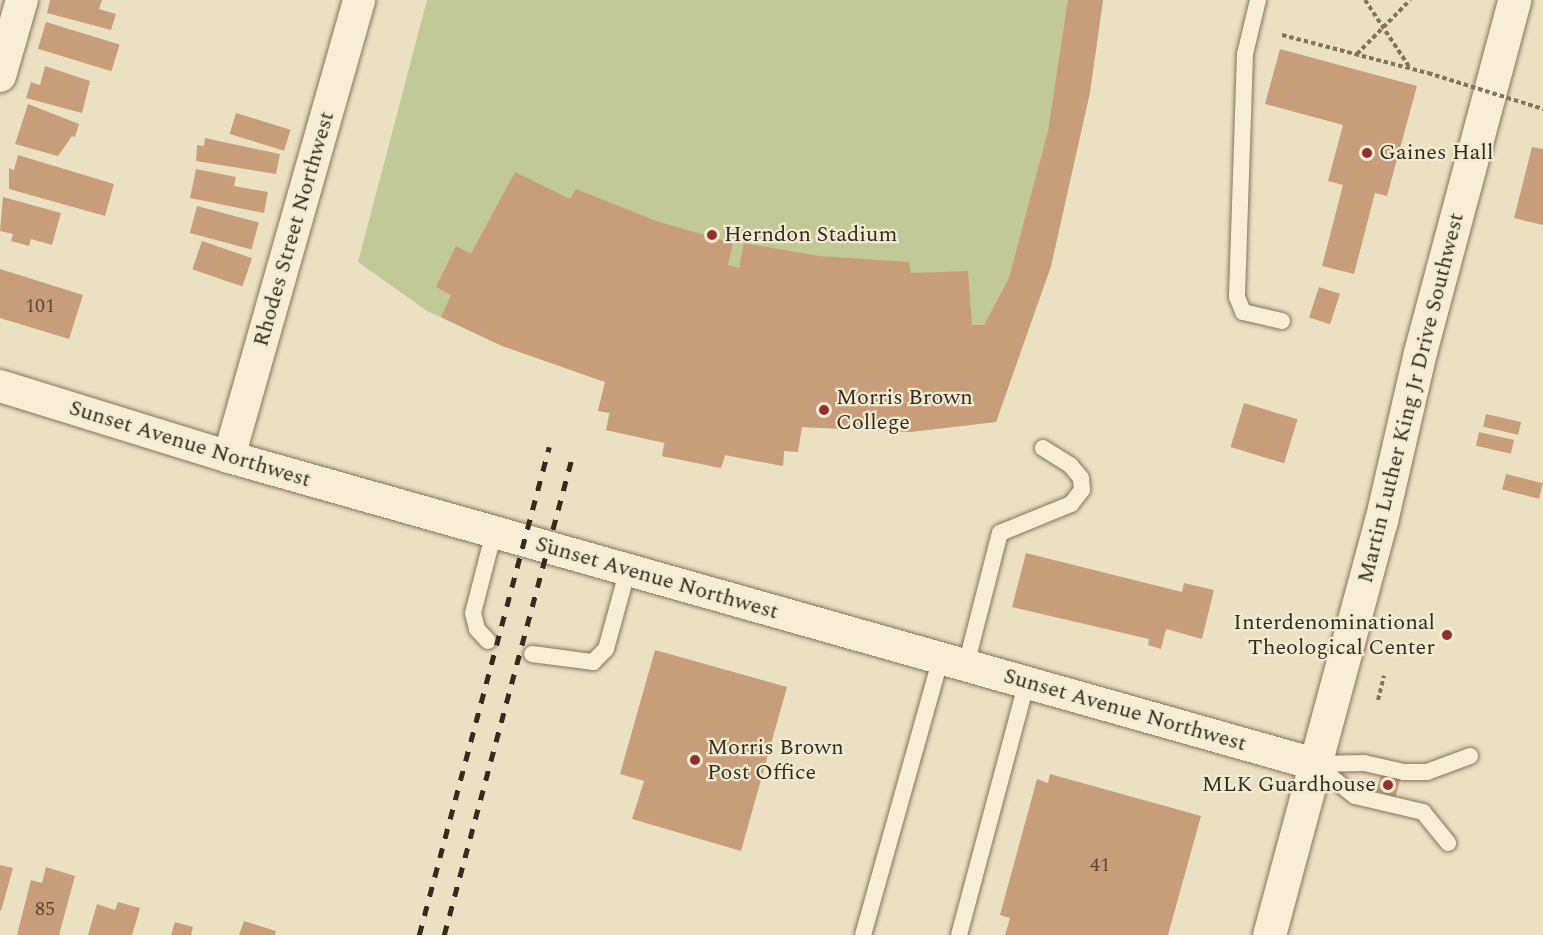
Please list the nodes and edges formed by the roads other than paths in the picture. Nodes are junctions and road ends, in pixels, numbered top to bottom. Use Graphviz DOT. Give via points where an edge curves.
graph roads {
  1 [pos="22,0"];
  2 [pos="359,0"];
  3 [pos="1258,0"];
  4 [pos="1514,0"];
  5 [pos="0,76"];
  6 [pos="1282,321"];
  7 [pos="0,386"];
  8 [pos="1043,448"];
  9 [pos="229,457"];
  10 [pos="494,532"];
  11 [pos="628,569"];
  12 [pos="488,641"];
  13 [pos="532,654"];
  14 [pos="954,662"];
  15 [pos="1027,682"];
  16 [pos="1470,756"];
  17 [pos="1315,764"];
  18 [pos="1448,843"];
  19 [pos="863,935"];
  20 [pos="959,935"];
  21 [pos="1269,935"];
  1 -- 5 [label="street"];
  2 -- 9 [label="street, Rhodes Street Northwest"];
  3 -- 6 [label="lane" via="1245,54 1237,297 1243,312"];
  4 -- 17 [label="main road, Martin Luther King Jr Drive Southwest"];
  7 -- 9 [label="street, Sunset Avenue Northwest"];
  8 -- 14 [label="lane" via="1070,465 1081,478 1082,490 1071,504 1000,533"];
  9 -- 10 [label="street, Sunset Avenue Northwest"];
  10 -- 11 [label="street, Sunset Avenue Northwest"];
  10 -- 12 [label="lane" via="473,613 477,629"];
  11 -- 13 [label="lane" via="606,649 593,662"];
  11 -- 14 [label="street, Sunset Avenue Northwest"];
  14 -- 15 [label="street, Sunset Avenue Northwest"];
  14 -- 19 [label="lane"];
  15 -- 17 [label="street, Sunset Avenue Northwest"];
  15 -- 20 [label="lane"];
  16 -- 17 [label="lane" via="1427,772 1404,772 1364,763"];
  17 -- 18 [label="lane" via="1355,796 1422,812"];
  17 -- 21 [label="main road, Martin Luther King Jr Drive Southwest"];
}
